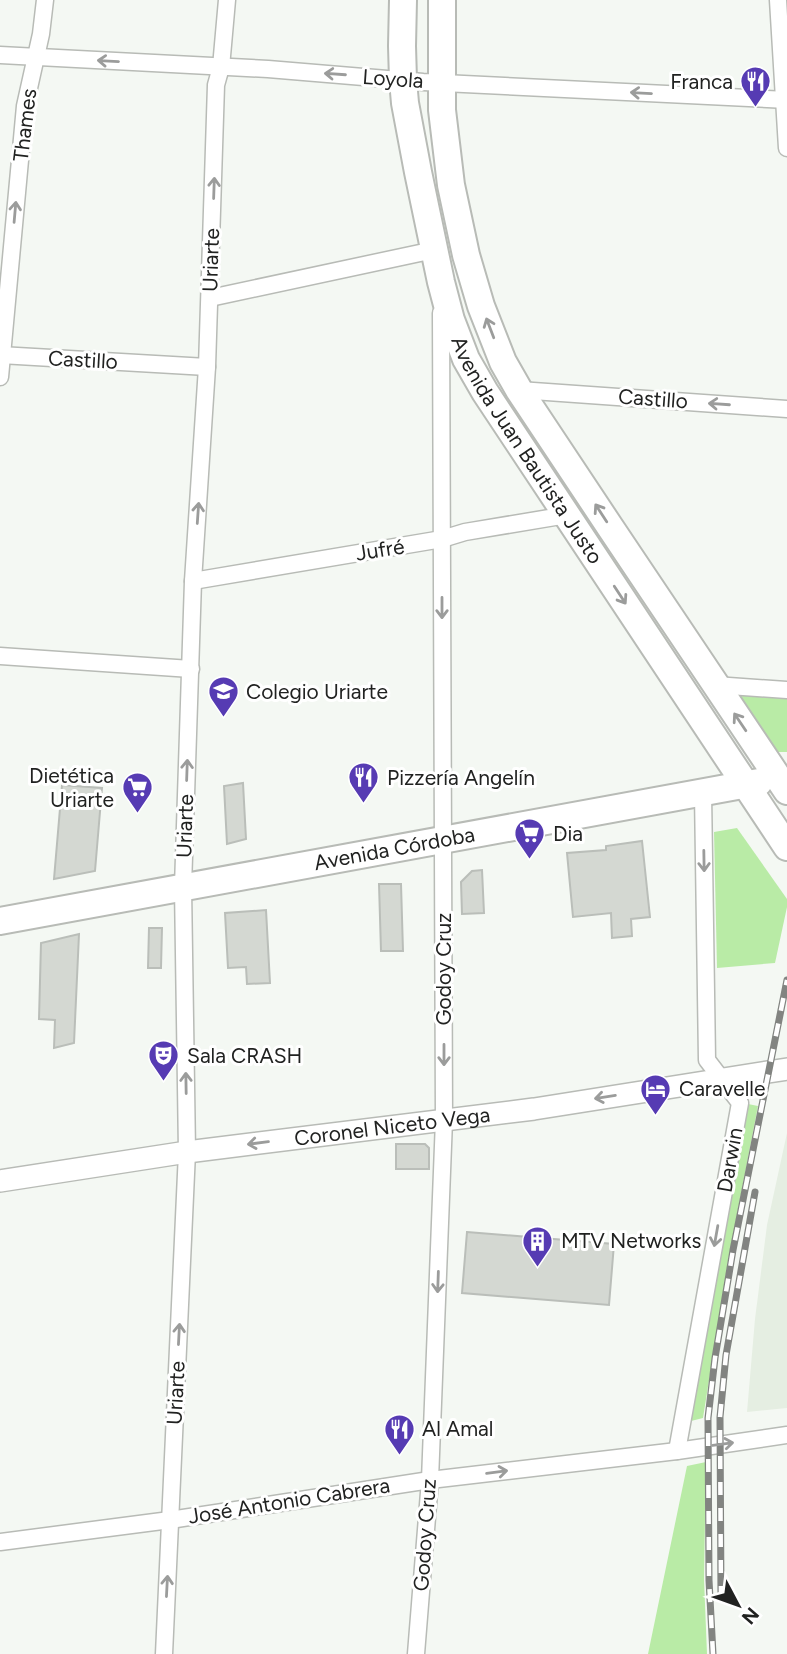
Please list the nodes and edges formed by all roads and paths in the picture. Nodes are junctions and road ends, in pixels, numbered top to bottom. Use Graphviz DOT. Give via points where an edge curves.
graph roads {
  1 [pos="44,0"];
  2 [pos="227,0"];
  3 [pos="403,0"];
  4 [pos="442,0"];
  5 [pos="778,0"];
  6 [pos="0,55"];
  7 [pos="36,58"];
  8 [pos="222,67"];
  9 [pos="403,80"];
  10 [pos="442,82"];
  11 [pos="785,99"];
  12 [pos="787,148"];
  13 [pos="434,250"];
  14 [pos="441,282"];
  15 [pos="210,298"];
  16 [pos="1,355"];
  17 [pos="207,367"];
  18 [pos="0,377"];
  19 [pos="519,390"];
  20 [pos="787,409"];
  21 [pos="566,515"];
  22 [pos="442,539"];
  23 [pos="193,581"];
  24 [pos="0,656"];
  25 [pos="191,669"];
  26 [pos="715,685"];
  27 [pos="787,690"];
  28 [pos="784,782"];
  29 [pos="746,785"];
  30 [pos="703,793"];
  31 [pos="443,840"];
  32 [pos="787,847"];
  33 [pos="183,887"];
  34 [pos="0,921"];
  35 [pos="785,1069"];
  36 [pos="721,1079"];
  37 [pos="444,1120"];
  38 [pos="187,1152"];
  39 [pos="0,1181"];
  40 [pos="787,1435"];
  41 [pos="677,1451"];
  42 [pos="429,1480"];
  43 [pos="170,1520"];
  44 [pos="0,1542"];
  45 [pos="164,1654"];
  46 [pos="416,1654"];
  1 -- 7 [label="street, Thames"];
  2 -- 8 [label="street, Uriarte"];
  3 -- 9 [label="main road, Avenida Juan Bautista Justo"];
  4 -- 10 [label="main road, Avenida Juan Bautista Justo"];
  5 -- 11 [label="street"];
  6 -- 7 [label="street, Loyola"];
  8 -- 7 [label="street, Loyola, one-way"];
  16 -- 7 [label="street, Thames, one-way" via="25,106"];
  9 -- 8 [label="street, Loyola, one-way"];
  15 -- 8 [label="street, Uriarte, one-way" via="216,85"];
  9 -- 10 [label="street, Loyola"];
  9 -- 13 [label="main road, Avenida Juan Bautista Justo"];
  11 -- 10 [label="street, Loyola, one-way"];
  19 -- 10 [label="main road, Avenida Juan Bautista Justo, one-way" via="492,335 466,255 447,161"];
  11 -- 12 [label="street"];
  13 -- 14 [label="main road, Avenida Juan Bautista Justo"];
  13 -- 15 [label="street"];
  14 -- 21 [label="main road, Avenida Juan Bautista Justo" via="466,359"];
  14 -- 22 [label="street, Godoy Cruz"];
  15 -- 17 [label="street, Uriarte"];
  16 -- 17 [label="street, Castillo"];
  16 -- 18 [label="street, Thames"];
  23 -- 17 [label="street, Uriarte, one-way"];
  20 -- 19 [label="street, Castillo, one-way"];
  26 -- 19 [label="main road, Avenida Juan Bautista Justo, one-way"];
  21 -- 22 [label="street, Jufré"];
  21 -- 29 [label="main road, Avenida Juan Bautista Justo, one-way"];
  22 -- 23 [label="street, Jufré"];
  22 -- 31 [label="street, Godoy Cruz, one-way"];
  23 -- 25 [label="street, Uriarte"];
  24 -- 25 [label="street"];
  33 -- 25 [label="street, Uriarte, one-way"];
  26 -- 27 [label="street"];
  28 -- 26 [label="main road, Avenida Juan Bautista Justo, one-way"];
  28 -- 29 [label="main road, Avenida Córdoba"];
  29 -- 30 [label="main road, Avenida Córdoba"];
  29 -- 32 [label="main road, Avenida Juan Bautista Justo"];
  30 -- 31 [label="main road, Avenida Córdoba"];
  30 -- 36 [label="street, Darwin, one-way" via="707,1060"];
  31 -- 33 [label="main road, Avenida Córdoba"];
  31 -- 37 [label="street, Godoy Cruz, one-way"];
  33 -- 34 [label="main road, Avenida Córdoba"];
  38 -- 33 [label="street, Uriarte, one-way"];
  35 -- 36 [label="street, Coronel Niceto Vega"];
  36 -- 37 [label="street, Coronel Niceto Vega, one-way"];
  36 -- 41 [label="street, Darwin, one-way" via="740,1103"];
  37 -- 38 [label="street, Coronel Niceto Vega, one-way"];
  37 -- 42 [label="street, Godoy Cruz, one-way"];
  38 -- 39 [label="street, Coronel Niceto Vega"];
  43 -- 38 [label="street, Uriarte, one-way"];
  41 -- 40 [label="street, José Antonio Cabrera, one-way"];
  42 -- 41 [label="street, José Antonio Cabrera, one-way"];
  42 -- 43 [label="street, José Antonio Cabrera"];
  42 -- 46 [label="street, Godoy Cruz"];
  43 -- 44 [label="street, José Antonio Cabrera"];
  45 -- 43 [label="street, Uriarte, one-way"];
}
